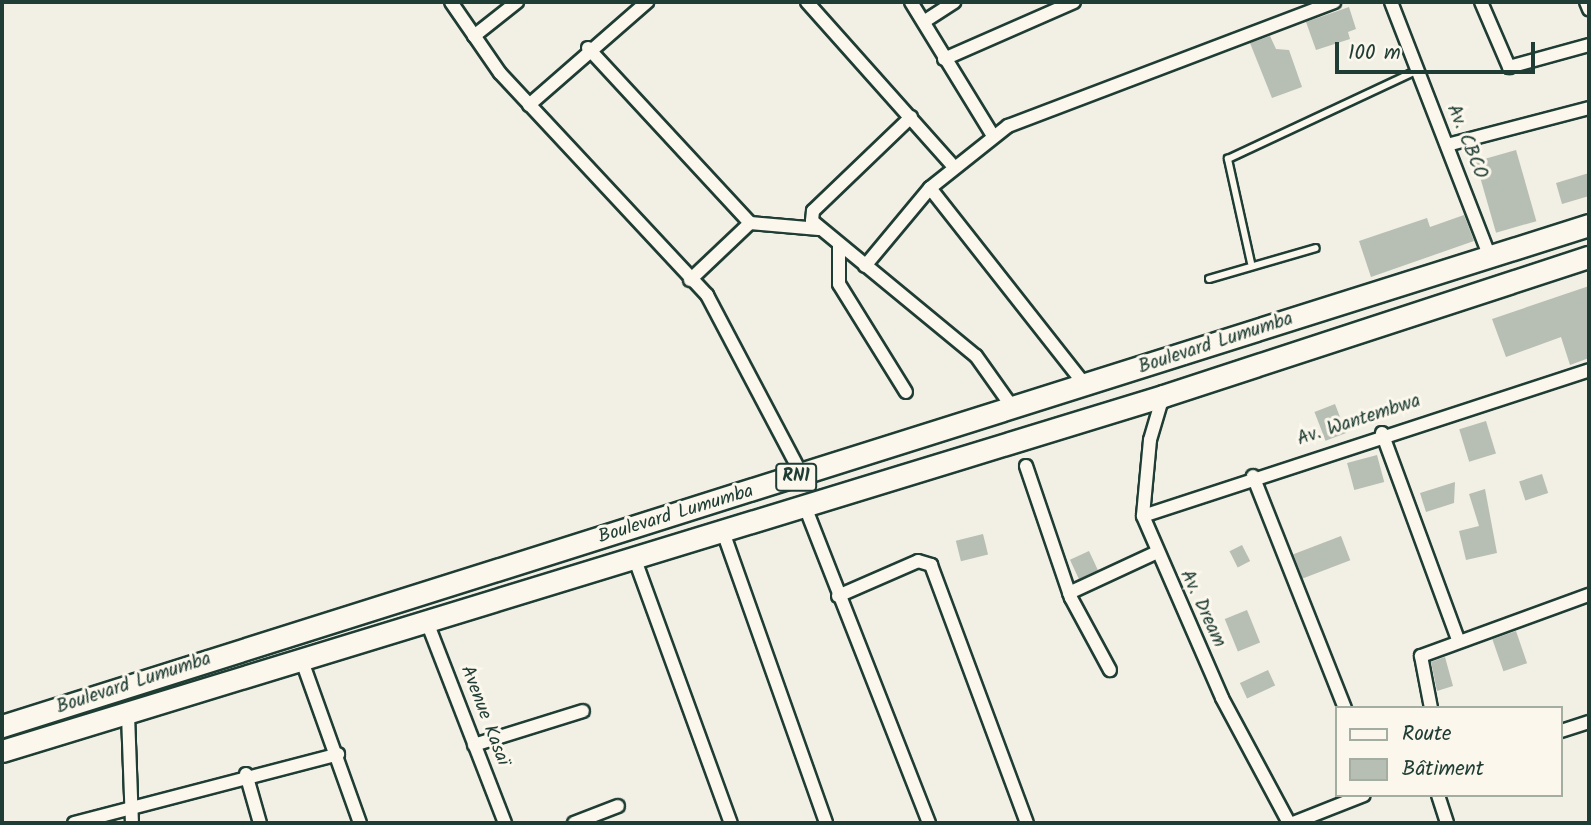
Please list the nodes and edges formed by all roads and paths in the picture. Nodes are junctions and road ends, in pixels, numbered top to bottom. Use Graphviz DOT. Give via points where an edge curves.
graph roads {
  1 [pos="451,2"];
  2 [pos="517,2"];
  3 [pos="647,2"];
  4 [pos="807,2"];
  5 [pos="911,2"];
  6 [pos="954,2"];
  7 [pos="1074,2"];
  8 [pos="1334,2"];
  9 [pos="1391,2"];
  10 [pos="1481,2"];
  11 [pos="1586,2"];
  12 [pos="1589,9"];
  13 [pos="925,21"];
  14 [pos="474,36"];
  15 [pos="1589,45"];
  16 [pos="588,48"];
  17 [pos="944,60"];
  18 [pos="1416,71"];
  19 [pos="529,105"];
  20 [pos="1589,108"];
  21 [pos="911,117"];
  22 [pos="993,136"];
  23 [pos="1447,145"];
  24 [pos="953,166"];
  25 [pos="930,188"];
  26 [pos="750,223"];
  27 [pos="1589,225"];
  28 [pos="819,229"];
  29 [pos="839,245"];
  30 [pos="1316,248"];
  31 [pos="1490,257"];
  32 [pos="1589,257"];
  33 [pos="1251,263"];
  34 [pos="865,266"];
  35 [pos="1209,278"];
  36 [pos="690,280"];
  37 [pos="1589,370"];
  38 [pos="1086,386"];
  39 [pos="906,392"];
  40 [pos="1163,396"];
  41 [pos="1013,408"];
  42 [pos="1382,433"];
  43 [pos="1026,466"];
  44 [pos="802,475"];
  45 [pos="1253,476"];
  46 [pos="804,505"];
  47 [pos="1143,516"];
  48 [pos="722,529"];
  49 [pos="1155,553"];
  50 [pos="634,557"];
  51 [pos="1069,593"];
  52 [pos="1589,595"];
  53 [pos="838,596"];
  54 [pos="427,622"];
  55 [pos="1458,640"];
  56 [pos="302,661"];
  57 [pos="1110,670"];
  58 [pos="1344,706"];
  59 [pos="1431,706"];
  60 [pos="583,711"];
  61 [pos="128,715"];
  62 [pos="1589,722"];
  63 [pos="2,726"];
  64 [pos="1563,730"];
  65 [pos="474,745"];
  66 [pos="2,751"];
  67 [pos="338,754"];
  68 [pos="246,774"];
  69 [pos="1359,797"];
  70 [pos="1439,797"];
  71 [pos="131,806"];
  72 [pos="618,806"];
  73 [pos="74,823"];
  74 [pos="132,823"];
  75 [pos="260,823"];
  76 [pos="360,823"];
  77 [pos="505,823"];
  78 [pos="574,823"];
  79 [pos="731,823"];
  80 [pos="826,823"];
  81 [pos="929,823"];
  82 [pos="1027,823"];
  83 [pos="1291,823"];
  84 [pos="1447,823"];
  1 -- 14 [label="street"];
  2 -- 14 [label="street"];
  3 -- 16 [label="street"];
  4 -- 21 [label="street"];
  5 -- 13 [label="street"];
  6 -- 13 [label="street"];
  7 -- 17 [label="street"];
  8 -- 22 [label="street"];
  9 -- 18 [label="street, Av. CBCO"];
  10 -- 15 [label="street" via="1509,67"];
  11 -- 12 [label="street"];
  13 -- 17 [label="street"];
  14 -- 19 [label="street"];
  16 -- 19 [label="street"];
  16 -- 26 [label="street"];
  17 -- 22 [label="street"];
  18 -- 23 [label="street, Av. CBCO"];
  18 -- 33 [label="lane" via="1228,159"];
  19 -- 36 [label="street"];
  20 -- 23 [label="street"];
  21 -- 24 [label="street"];
  21 -- 28 [label="street" via="813,211"];
  22 -- 24 [label="street"];
  23 -- 31 [label="street, Av. CBCO"];
  24 -- 25 [label="street"];
  25 -- 34 [label="street"];
  25 -- 38 [label="street"];
  26 -- 28 [label="street"];
  26 -- 36 [label="street"];
  27 -- 31 [label="highway, Boulevard Lumumba / RN1"];
  28 -- 29 [label="street"];
  29 -- 34 [label="street"];
  29 -- 39 [label="street" via="839,284"];
  30 -- 33 [label="lane"];
  31 -- 38 [label="highway, Boulevard Lumumba / RN1"];
  32 -- 40 [label="highway, Boulevard Lumumba / RN1"];
  33 -- 35 [label="lane"];
  34 -- 41 [label="street" via="976,356"];
  36 -- 44 [label="street" via="727,326"];
  37 -- 42 [label="street, Av. Wantembwa"];
  38 -- 41 [label="highway, Boulevard Lumumba / RN1"];
  40 -- 46 [label="highway, Boulevard Lumumba / RN1"];
  40 -- 47 [label="street, Av. Dream" via="1150,440"];
  41 -- 44 [label="highway, Boulevard Lumumba / RN1"];
  42 -- 45 [label="street, Av. Wantembwa"];
  42 -- 55 [label="street"];
  43 -- 51 [label="street"];
  44 -- 63 [label="highway, Boulevard Lumumba / RN1"];
  45 -- 47 [label="street, Av. Wantembwa"];
  45 -- 58 [label="street"];
  46 -- 48 [label="highway, Boulevard Lumumba / RN1"];
  46 -- 53 [label="street"];
  47 -- 49 [label="street, Av. Dream"];
  48 -- 50 [label="highway, Boulevard Lumumba / RN1"];
  48 -- 80 [label="street"];
  49 -- 51 [label="street"];
  49 -- 83 [label="street, Av. Dream"];
  50 -- 54 [label="highway, Boulevard Lumumba / RN1"];
  50 -- 79 [label="street"];
  51 -- 57 [label="street"];
  52 -- 55 [label="street"];
  53 -- 81 [label="street"];
  53 -- 82 [label="street" via="918,561 931,565"];
  54 -- 56 [label="highway, Boulevard Lumumba / RN1"];
  54 -- 65 [label="street, Avenue Kasaï"];
  55 -- 59 [label="street" via="1421,656"];
  56 -- 61 [label="highway, Boulevard Lumumba / RN1"];
  56 -- 67 [label="street"];
  60 -- 65 [label="street"];
  61 -- 66 [label="highway, Boulevard Lumumba / RN1"];
  61 -- 71 [label="street"];
  62 -- 64 [label="street"];
  65 -- 77 [label="street, Avenue Kasaï"];
  67 -- 68 [label="street"];
  67 -- 76 [label="street"];
  68 -- 71 [label="street"];
  68 -- 75 [label="street"];
  69 -- 83 [label="street"];
  70 -- 84 [label="street"];
  71 -- 73 [label="street"];
  71 -- 74 [label="street"];
  72 -- 78 [label="street"];
}
